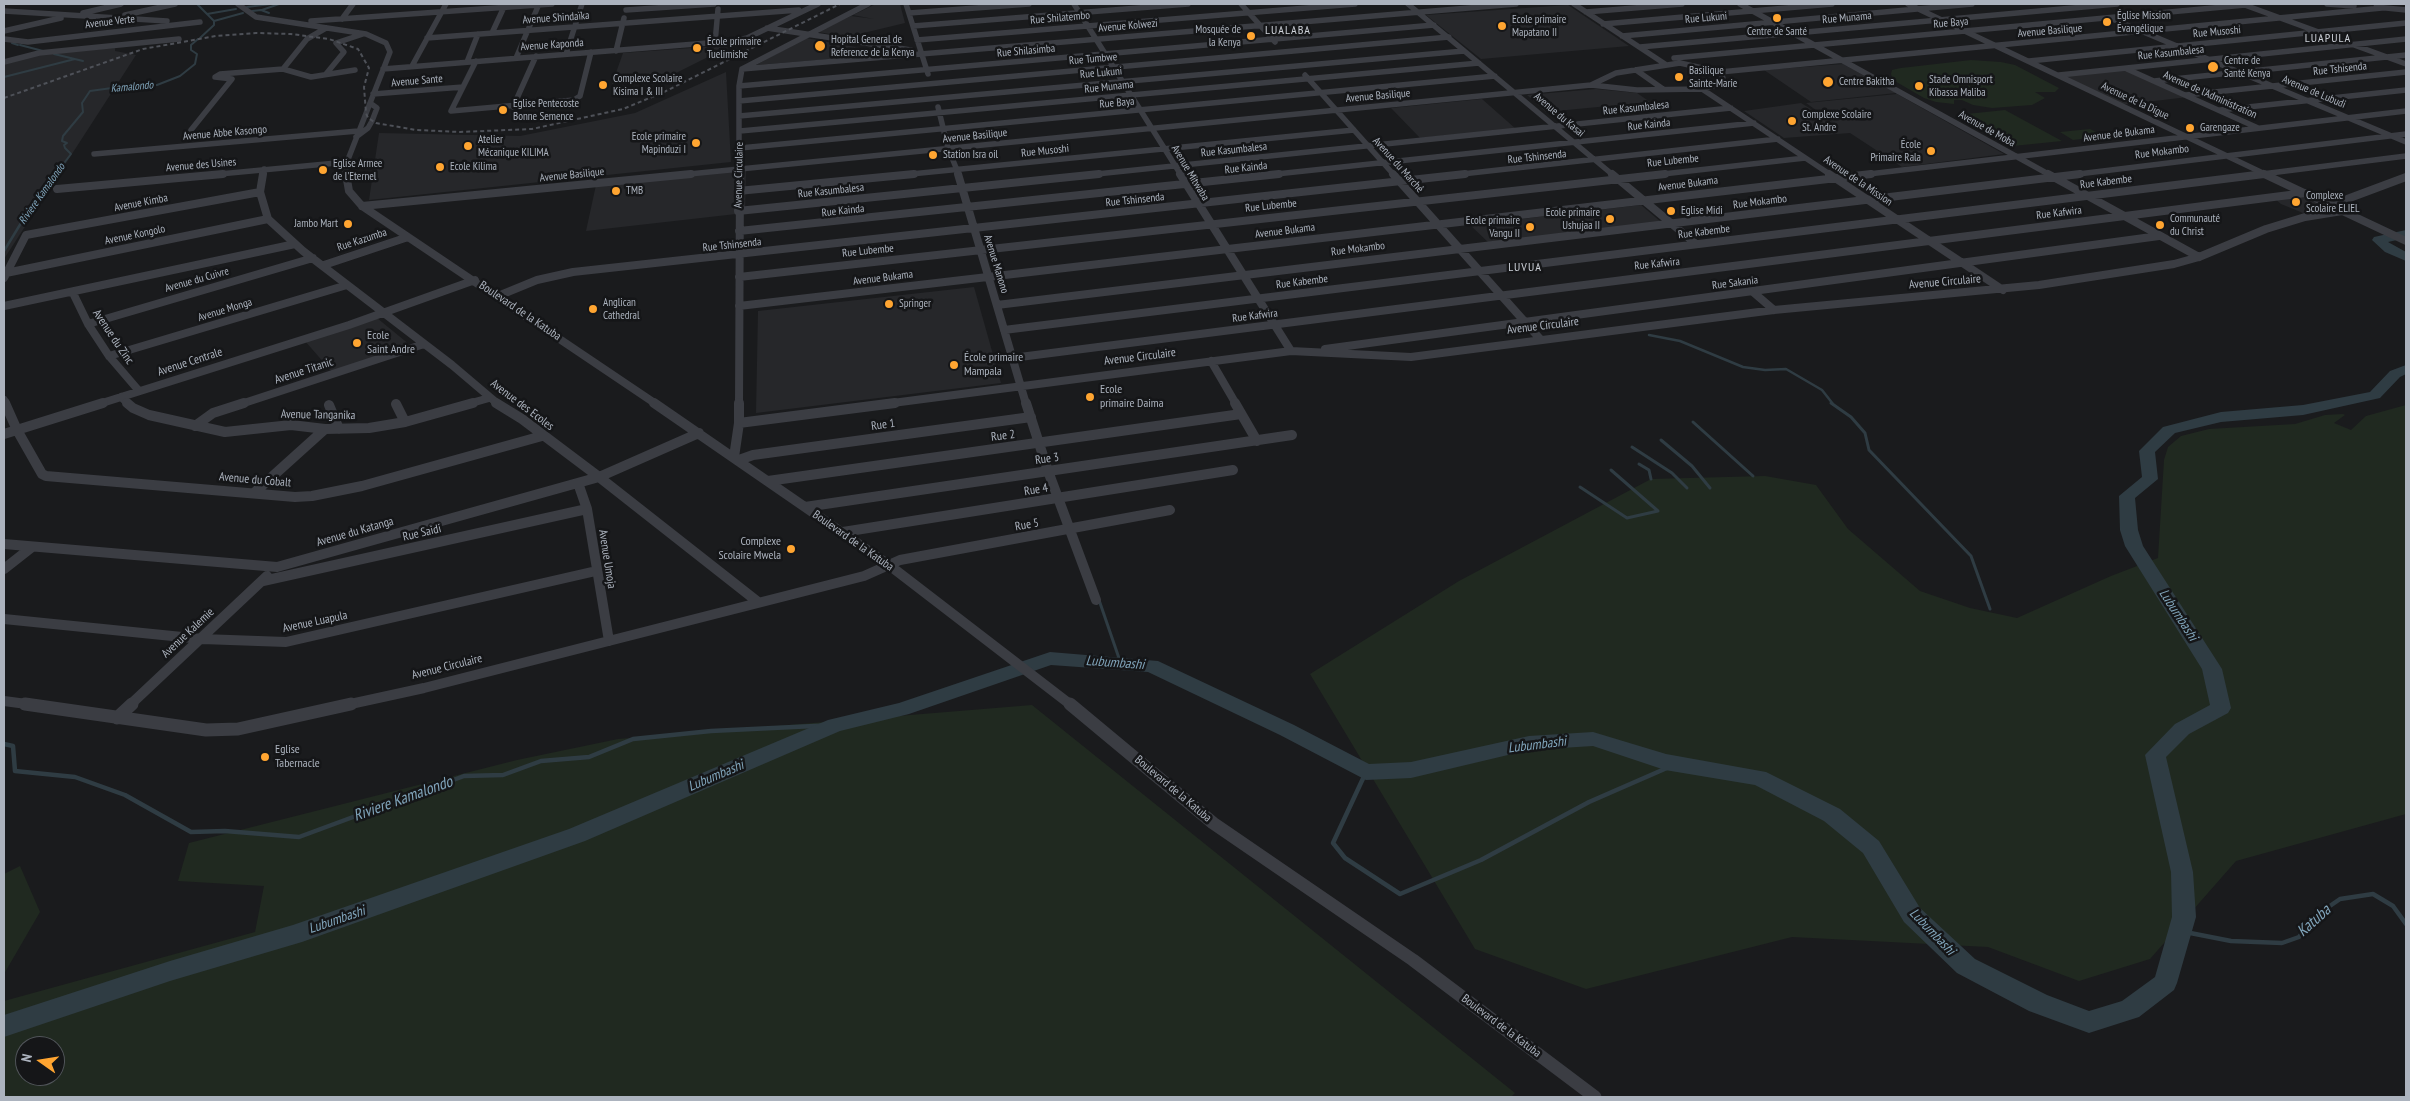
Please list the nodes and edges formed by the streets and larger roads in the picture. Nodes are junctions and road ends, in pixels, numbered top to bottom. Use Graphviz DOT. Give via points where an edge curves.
graph roads {
  1 [pos="96,4"];
  2 [pos="121,4"];
  3 [pos="175,4"];
  4 [pos="238,4"];
  5 [pos="354,4"];
  6 [pos="446,4"];
  7 [pos="539,4"];
  8 [pos="552,4"];
  9 [pos="582,4"];
  10 [pos="628,4"];
  11 [pos="714,4"];
  12 [pos="718,4"];
  13 [pos="756,4"];
  14 [pos="818,4"];
  15 [pos="868,4"];
  16 [pos="906,4"];
  17 [pos="1029,4"];
  18 [pos="1074,4"];
  19 [pos="1188,4"];
  20 [pos="1241,4"];
  21 [pos="1355,4"];
  22 [pos="1408,4"];
  23 [pos="1516,4"];
  24 [pos="1574,4"];
  25 [pos="1682,4"];
  26 [pos="1740,4"];
  27 [pos="1832,4"];
  28 [pos="1908,4"];
  29 [pos="1972,4"];
  30 [pos="2075,4"];
  31 [pos="2117,4"];
  32 [pos="2244,4"];
  33 [pos="2327,4"];
  34 [pos="504,7"];
  35 [pos="808,7"];
  36 [pos="2083,7"];
  37 [pos="102,8"];
  38 [pos="1918,8"];
  39 [pos="2382,8"];
  40 [pos="626,10"];
  41 [pos="1752,10"];
  42 [pos="2406,10"];
  43 [pos="4,11"];
  44 [pos="442,11"];
  45 [pos="1080,12"];
  46 [pos="1248,12"];
  47 [pos="1418,12"];
  48 [pos="1586,12"];
  49 [pos="755,13"];
  50 [pos="909,14"];
  51 [pos="72,15"];
  52 [pos="718,16"];
  53 [pos="115,18"];
  54 [pos="2109,18"];
  55 [pos="2281,18"];
  56 [pos="342,19"];
  57 [pos="322,20"];
  58 [pos="1943,20"];
  59 [pos="1773,22"];
  60 [pos="290,23"];
  61 [pos="622,23"];
  62 [pos="2406,23"];
  63 [pos="1604,24"];
  64 [pos="1260,25"];
  65 [pos="1434,25"];
  66 [pos="308,26"];
  67 [pos="575,26"];
  68 [pos="913,26"];
  69 [pos="1088,26"];
  70 [pos="326,28"];
  71 [pos="766,28"];
  72 [pos="527,30"];
  73 [pos="4,31"];
  74 [pos="1966,31"];
  75 [pos="492,32"];
  76 [pos="2142,32"];
  77 [pos="2320,32"];
  78 [pos="1793,33"];
  79 [pos="366,34"];
  80 [pos="478,34"];
  81 [pos="807,34"];
  82 [pos="1622,36"];
  83 [pos="1449,37"];
  84 [pos="179,38"];
  85 [pos="427,38"];
  86 [pos="4,39"];
  87 [pos="1096,39"];
  88 [pos="1272,39"];
  89 [pos="2406,39"];
  90 [pos="917,40"];
  91 [pos="715,43"];
  92 [pos="2352,44"];
  93 [pos="1815,45"];
  94 [pos="1997,46"];
  95 [pos="2176,46"];
  96 [pos="1640,47"];
  97 [pos="616,50"];
  98 [pos="1464,51"];
  99 [pos="591,52"];
  100 [pos="1284,52"];
  101 [pos="917,53"];
  102 [pos="566,54"];
  103 [pos="1106,54"];
  104 [pos="2406,55"];
  105 [pos="536,56"];
  106 [pos="2386,57"];
  107 [pos="516,58"];
  108 [pos="2208,59"];
  109 [pos="1658,60"];
  110 [pos="476,61"];
  111 [pos="1843,61"];
  112 [pos="2029,61"];
  113 [pos="4,62"];
  114 [pos="467,62"];
  115 [pos="1479,63"];
  116 [pos="1664,64"];
  117 [pos="2406,64"];
  118 [pos="1295,65"];
  119 [pos="412,66"];
  120 [pos="1113,67"];
  121 [pos="383,68"];
  122 [pos="2126,68"];
  123 [pos="284,69"];
  124 [pos="742,69"];
  125 [pos="355,70"];
  126 [pos="926,70"];
  127 [pos="1636,70"];
  128 [pos="1720,72"];
  129 [pos="2239,72"];
  130 [pos="2406,72"];
  131 [pos="326,74"];
  132 [pos="2058,75"];
  133 [pos="1495,76"];
  134 [pos="1308,79"];
  135 [pos="1122,81"];
  136 [pos="2154,81"];
  137 [pos="931,83"];
  138 [pos="1591,85"];
  139 [pos="739,86"];
  140 [pos="2274,86"];
  141 [pos="463,87"];
  142 [pos="1702,88"];
  143 [pos="1664,90"];
  144 [pos="2406,90"];
  145 [pos="1515,92"];
  146 [pos="1321,93"];
  147 [pos="373,94"];
  148 [pos="1131,95"];
  149 [pos="2186,95"];
  150 [pos="935,98"];
  151 [pos="2307,100"];
  152 [pos="739,101"];
  153 [pos="513,106"];
  154 [pos="1731,108"];
  155 [pos="1140,110"];
  156 [pos="1336,110"];
  157 [pos="2220,110"];
  158 [pos="2406,111"];
  159 [pos="940,113"];
  160 [pos="739,116"];
  161 [pos="2348,118"];
  162 [pos="1754,124"];
  163 [pos="1555,126"];
  164 [pos="2258,128"];
  165 [pos="944,129"];
  166 [pos="1152,129"];
  167 [pos="191,130"];
  168 [pos="1354,130"];
  169 [pos="740,131"];
  170 [pos="357,134"];
  171 [pos="2406,134"];
  172 [pos="2187,136"];
  173 [pos="2392,136"];
  174 [pos="1778,139"];
  175 [pos="2406,142"];
  176 [pos="1575,143"];
  177 [pos="1368,146"];
  178 [pos="740,148"];
  179 [pos="948,148"];
  180 [pos="1164,149"];
  181 [pos="94,154"];
  182 [pos="2015,156"];
  183 [pos="2226,156"];
  184 [pos="2406,156"];
  185 [pos="1805,158"];
  186 [pos="1595,160"];
  187 [pos="347,162"];
  188 [pos="1383,163"];
  189 [pos="1174,166"];
  190 [pos="264,169"];
  191 [pos="740,169"];
  192 [pos="957,169"];
  193 [pos="2265,174"];
  194 [pos="1835,177"];
  195 [pos="2052,177"];
  196 [pos="2406,177"];
  197 [pos="1617,178"];
  198 [pos="1400,182"];
  199 [pos="1186,184"];
  200 [pos="961,188"];
  201 [pos="57,189"];
  202 [pos="738,191"];
  203 [pos="260,192"];
  204 [pos="2305,193"];
  205 [pos="2087,196"];
  206 [pos="1643,200"];
  207 [pos="1867,200"];
  208 [pos="1417,201"];
  209 [pos="1197,204"];
  210 [pos="2331,205"];
  211 [pos="362,206"];
  212 [pos="968,208"];
  213 [pos="738,211"];
  214 [pos="2342,211"];
  215 [pos="2123,216"];
  216 [pos="268,219"];
  217 [pos="1897,220"];
  218 [pos="1211,224"];
  219 [pos="1438,224"];
  220 [pos="1671,224"];
  221 [pos="973,228"];
  222 [pos="739,231"];
  223 [pos="2159,236"];
  224 [pos="408,237"];
  225 [pos="1929,241"];
  226 [pos="2406,241"];
  227 [pos="295,244"];
  228 [pos="1696,244"];
  229 [pos="1461,248"];
  230 [pos="1226,249"];
  231 [pos="981,250"];
  232 [pos="739,254"];
  233 [pos="2198,257"];
  234 [pos="313,258"];
  235 [pos="1963,264"];
  236 [pos="324,265"];
  237 [pos="1480,271"];
  238 [pos="1242,274"];
  239 [pos="5,276"];
  240 [pos="739,277"];
  241 [pos="989,277"];
  242 [pos="475,280"];
  243 [pos="347,286"];
  244 [pos="2003,290"];
  245 [pos="72,292"];
  246 [pos="1753,292"];
  247 [pos="498,296"];
  248 [pos="1502,296"];
  249 [pos="1258,299"];
  250 [pos="997,305"];
  251 [pos="4,306"];
  252 [pos="739,306"];
  253 [pos="1774,310"];
  254 [pos="384,313"];
  255 [pos="1523,322"];
  256 [pos="88,324"];
  257 [pos="1276,325"];
  258 [pos="1004,330"];
  259 [pos="1541,340"];
  260 [pos="424,344"];
  261 [pos="1291,351"];
  262 [pos="1313,352"];
  263 [pos="109,356"];
  264 [pos="1012,358"];
  265 [pos="1211,362"];
  266 [pos="1020,386"];
  267 [pos="139,391"];
  268 [pos="121,397"];
  269 [pos="489,398"];
  270 [pos="4,400"];
  271 [pos="396,404"];
  272 [pos="328,405"];
  273 [pos="1241,414"];
  274 [pos="1031,417"];
  275 [pos="404,422"];
  276 [pos="739,423"];
  277 [pos="195,426"];
  278 [pos="325,429"];
  279 [pos="339,429"];
  280 [pos="17,430"];
  281 [pos="699,432"];
  282 [pos="4,434"];
  283 [pos="1292,435"];
  284 [pos="542,436"];
  285 [pos="1256,441"];
  286 [pos="1040,444"];
  287 [pos="737,459"];
  288 [pos="1233,470"];
  289 [pos="1048,471"];
  290 [pos="599,477"];
  291 [pos="768,481"];
  292 [pos="578,482"];
  293 [pos="254,493"];
  294 [pos="1059,499"];
  295 [pos="805,507"];
  296 [pos="587,509"];
  297 [pos="1170,510"];
  298 [pos="1071,530"];
  299 [pos="843,532"];
  300 [pos="4,544"];
  301 [pos="32,547"];
  302 [pos="889,564"];
  303 [pos="277,567"];
  304 [pos="4,569"];
  305 [pos="596,571"];
  306 [pos="263,581"];
  307 [pos="1096,600"];
  308 [pos="758,602"];
  309 [pos="4,619"];
  310 [pos="202,639"];
  311 [pos="609,641"];
  312 [pos="4,702"];
  313 [pos="117,718"];
  314 [pos="1595,1097"];
  1 -- 37 [label="street"];
  2 -- 37 [label="street"];
  3 -- 53 [label="street"];
  4 -- 60 [label="street" via="256,17"];
  5 -- 56 [label="street"];
  6 -- 44 [label="street"];
  7 -- 8 [label="street"];
  7 -- 34 [label="street"];
  7 -- 72 [label="street"];
  9 -- 67 [label="street"];
  10 -- 40 [label="street"];
  11 -- 40 [label="street"];
  12 -- 52 [label="street"];
  13 -- 49 [label="street"];
  14 -- 35 [label="street"];
  15 -- 81 [label="street"];
  16 -- 50 [label="street, Avenue Manono"];
  17 -- 50 [label="street"];
  18 -- 45 [label="street, Avenue Mitwaba"];
  19 -- 45 [label="street"];
  20 -- 46 [label="street, Avenue du Marché"];
  21 -- 46 [label="street, Rue Shilatembo"];
  22 -- 47 [label="street, Avenue du Kasai"];
  23 -- 47 [label="street, Avenue Kolwezi"];
  24 -- 48 [label="street"];
  25 -- 48 [label="street"];
  26 -- 41 [label="street, Avenue de Moba"];
  27 -- 41 [label="street"];
  28 -- 38 [label="street, Avenue de la Digue"];
  29 -- 38 [label="street, Rue Lukuni"];
  30 -- 36 [label="street, Avenue de Lubudi"];
  31 -- 36 [label="street, Rue Munama"];
  32 -- 54 [label="street, Rue Baya"];
  32 -- 55 [label="street"];
  33 -- 39 [label="street"];
  34 -- 44 [label="street"];
  34 -- 75 [label="street"];
  35 -- 49 [label="street, Avenue Shindaïka"];
  35 -- 71 [label="street"];
  36 -- 54 [label="street, Avenue de Lubudi"];
  36 -- 58 [label="street, Rue Munama"];
  37 -- 51 [label="street"];
  38 -- 58 [label="street, Avenue de la Digue"];
  38 -- 59 [label="street, Rue Lukuni"];
  39 -- 42 [label="street"];
  39 -- 55 [label="street, Avenue Basilique"];
  40 -- 61 [label="street"];
  41 -- 59 [label="street, Avenue de Moba"];
  41 -- 63 [label="street"];
  43 -- 51 [label="street"];
  44 -- 56 [label="street"];
  44 -- 85 [label="street"];
  45 -- 68 [label="street"];
  45 -- 69 [label="street, Avenue Mitwaba"];
  46 -- 64 [label="street, Avenue du Marché"];
  46 -- 69 [label="street, Rue Shilatembo"];
  47 -- 64 [label="street, Avenue Kolwezi"];
  47 -- 65 [label="street, Avenue du Kasai"];
  48 -- 63 [label="street"];
  49 -- 52 [label="street, Avenue Shindaïka"];
  50 -- 68 [label="street, Avenue Manono"];
  51 -- 53 [label="street"];
  51 -- 73 [label="street"];
  52 -- 61 [label="street, Avenue Shindaïka"];
  52 -- 91 [label="street"];
  53 -- 86 [label="street, Avenue Verte" via="200,22 23,42"];
  54 -- 74 [label="street, Rue Baya"];
  54 -- 76 [label="street, Avenue de Lubudi"];
  55 -- 76 [label="street, Avenue Basilique"];
  55 -- 77 [label="street"];
  56 -- 57 [label="street"];
  57 -- 60 [label="street"];
  57 -- 66 [label="street"];
  58 -- 74 [label="street, Avenue de la Digue"];
  58 -- 78 [label="street, Rue Munama"];
  59 -- 78 [label="street, Avenue de Moba"];
  59 -- 82 [label="street, Rue Lukuni"];
  60 -- 66 [label="street"];
  61 -- 67 [label="street, Avenue Shindaïka"];
  61 -- 97 [label="street"];
  62 -- 77 [label="street, Rue Musoshi"];
  63 -- 82 [label="street"];
  64 -- 87 [label="street, Avenue Kolwezi"];
  64 -- 88 [label="street, Avenue du Marché"];
  65 -- 83 [label="street, Avenue du Kasai"];
  65 -- 88 [label="street, Rue Shilasimba"];
  66 -- 70 [label="street"];
  67 -- 72 [label="street, Avenue Shindaïka"];
  67 -- 102 [label="street"];
  68 -- 90 [label="street, Avenue Manono"];
  69 -- 87 [label="street, Avenue Mitwaba"];
  69 -- 90 [label="street, Rue Shilatembo"];
  70 -- 79 [label="street"];
  70 -- 123 [label="street" via="307,39"];
  71 -- 81 [label="street"];
  71 -- 91 [label="street, Avenue Kaponda" via="743,39"];
  72 -- 75 [label="street, Avenue Shindaïka"];
  72 -- 107 [label="street"];
  74 -- 93 [label="street, Rue Baya"];
  74 -- 94 [label="street, Avenue de la Digue"];
  75 -- 80 [label="street, Avenue Shindaïka"];
  76 -- 94 [label="street, Avenue Basilique"];
  76 -- 95 [label="street, Avenue de Lubudi"];
  77 -- 92 [label="street"];
  77 -- 95 [label="street, Rue Musoshi"];
  78 -- 93 [label="street, Avenue de Moba"];
  78 -- 96 [label="street, Rue Munama"];
  79 -- 121 [label="street" via="386,43 390,52"];
  79 -- 131 [label="street" via="336,42 344,52"];
  80 -- 85 [label="street, Avenue Shindaïka"];
  80 -- 114 [label="street"];
  81 -- 101 [label="street"];
  81 -- 124 [label="street"];
  82 -- 96 [label="street"];
  83 -- 98 [label="street, Avenue du Kasai"];
  83 -- 100 [label="street, Rue Tumbwe"];
  84 -- 113 [label="street" via="44,52"];
  85 -- 119 [label="street"];
  87 -- 101 [label="street, Avenue Kolwezi"];
  87 -- 103 [label="street, Avenue Mitwaba"];
  88 -- 100 [label="street, Avenue du Marché"];
  88 -- 103 [label="street, Rue Shilasimba"];
  89 -- 92 [label="street, Rue Kasumbalesa"];
  90 -- 101 [label="street, Avenue Manono"];
  91 -- 97 [label="street, Avenue Kaponda"];
  92 -- 106 [label="street"];
  92 -- 108 [label="street, Rue Kasumbalesa"];
  93 -- 109 [label="street, Rue Baya"];
  93 -- 111 [label="street, Avenue de Moba"];
  94 -- 111 [label="street, Avenue Basilique"];
  94 -- 112 [label="street, Avenue de la Digue"];
  95 -- 108 [label="street, Avenue de Lubudi"];
  95 -- 112 [label="street, Rue Musoshi"];
  96 -- 109 [label="street"];
  97 -- 99 [label="street, Avenue Kaponda"];
  98 -- 115 [label="street, Avenue du Kasai"];
  98 -- 118 [label="street, Rue Lukuni"];
  99 -- 102 [label="street, Avenue Kaponda"];
  99 -- 153 [label="street" via="577,99"];
  100 -- 118 [label="street, Avenue du Marché"];
  100 -- 120 [label="street, Rue Tumbwe"];
  101 -- 124 [label="street, Avenue Kolwezi"];
  101 -- 126 [label="street, Avenue Manono"];
  102 -- 105 [label="street, Avenue Kaponda"];
  103 -- 120 [label="street, Avenue Mitwaba"];
  103 -- 126 [label="street, Rue Shilasimba"];
  104 -- 106 [label="street"];
  105 -- 107 [label="street, Avenue Kaponda"];
  105 -- 153 [label="street"];
  106 -- 117 [label="street"];
  106 -- 129 [label="street"];
  107 -- 110 [label="street, Avenue Kaponda"];
  108 -- 122 [label="street, Rue Kasumbalesa"];
  108 -- 129 [label="street, Avenue de Lubudi"];
  109 -- 116 [label="street"];
  110 -- 114 [label="street, Avenue Kaponda"];
  110 -- 141 [label="street"];
  111 -- 128 [label="street, Avenue Basilique"];
  111 -- 182 [label="street, Avenue de Moba"];
  112 -- 132 [label="street, Avenue de la Digue"];
  114 -- 119 [label="street, Avenue Kaponda"];
  115 -- 133 [label="street, Avenue du Kasai"];
  115 -- 134 [label="street, Rue Munama"];
  116 -- 127 [label="street"];
  116 -- 128 [label="street" via="1692,64"];
  118 -- 134 [label="street, Avenue du Marché"];
  118 -- 135 [label="street, Rue Lukuni"];
  119 -- 121 [label="street, Avenue Kaponda"];
  120 -- 135 [label="street, Avenue Mitwaba"];
  120 -- 137 [label="street, Rue Tumbwe"];
  121 -- 147 [label="street"];
  122 -- 132 [label="street, Rue Kasumbalesa"];
  122 -- 136 [label="street, Avenue de l'Administration"];
  123 -- 131 [label="street" via="310,77"];
  123 -- 167 [label="street" via="217,75 215,77 232,79"];
  124 -- 139 [label="street, Avenue Circulaire"];
  125 -- 131 [label="street"];
  126 -- 137 [label="street, Avenue Manono"];
  126 -- 139 [label="street, Rue Shilasimba"];
  127 -- 138 [label="street" via="1604,77"];
  127 -- 143 [label="street"];
  128 -- 142 [label="street" via="1724,78 1722,82"];
  129 -- 136 [label="street"];
  129 -- 140 [label="street, Avenue de Lubudi"];
  130 -- 140 [label="street, Rue Tshisenda"];
  132 -- 172 [label="street, Avenue de la Digue"];
  133 -- 145 [label="street, Avenue du Kasai"];
  133 -- 146 [label="street, Rue Baya"];
  134 -- 146 [label="street, Avenue du Marché"];
  134 -- 148 [label="street, Rue Munama"];
  135 -- 148 [label="street, Avenue Mitwaba"];
  135 -- 150 [label="street, Rue Lukuni"];
  136 -- 149 [label="street, Avenue de l'Administration"];
  137 -- 150 [label="street, Avenue Manono"];
  137 -- 152 [label="street, Rue Tumbwe"];
  138 -- 143 [label="street"];
  138 -- 145 [label="street, Avenue Basilique"];
  139 -- 152 [label="street, Avenue Circulaire"];
  140 -- 149 [label="street, Rue Tshisenda"];
  140 -- 151 [label="street, Avenue de Lubudi"];
  141 -- 147 [label="street, Avenue Sante"];
  141 -- 153 [label="street" via="451,111"];
  142 -- 143 [label="street"];
  142 -- 154 [label="street, Avenue de la Mission"];
  144 -- 151 [label="street"];
  145 -- 156 [label="street, Avenue Basilique"];
  145 -- 163 [label="street, Avenue du Kasai"];
  146 -- 155 [label="street, Rue Baya"];
  146 -- 156 [label="street, Avenue du Marché"];
  147 -- 170 [label="street" via="370,103 377,108 372,122"];
  148 -- 155 [label="street, Avenue Mitwaba"];
  148 -- 159 [label="street, Rue Munama"];
  149 -- 157 [label="street, Avenue de l'Administration"];
  150 -- 159 [label="street, Avenue Manono"];
  150 -- 160 [label="street, Rue Lukuni"];
  151 -- 157 [label="street"];
  151 -- 161 [label="street, Avenue de Lubudi"];
  152 -- 160 [label="street, Avenue Circulaire"];
  154 -- 162 [label="street, Avenue de la Mission"];
  154 -- 163 [label="street, Rue Kasumbalesa"];
  155 -- 165 [label="street, Rue Baya"];
  155 -- 166 [label="street, Avenue Mitwaba"];
  156 -- 166 [label="street, Avenue Basilique"];
  156 -- 168 [label="street, Avenue du Marché"];
  157 -- 164 [label="street, Avenue de l'Administration"];
  158 -- 161 [label="street, Avenue de Bukama"];
  159 -- 165 [label="street, Avenue Manono"];
  159 -- 169 [label="street, Rue Munama"];
  160 -- 169 [label="street, Avenue Circulaire"];
  161 -- 164 [label="street, Avenue de Bukama"];
  161 -- 173 [label="street, Avenue de Lubudi"];
  162 -- 174 [label="street, Avenue de la Mission"];
  162 -- 176 [label="street, Rue Kainda"];
  163 -- 176 [label="street, Avenue du Kasai"];
  163 -- 177 [label="street, Rue Kasumbalesa"];
  164 -- 172 [label="street, Avenue de Bukama"];
  165 -- 178 [label="street, Rue Baya"];
  165 -- 179 [label="street, Avenue Manono"];
  166 -- 179 [label="street, Avenue Basilique"];
  166 -- 180 [label="street, Avenue Mitwaba"];
  168 -- 177 [label="street, Avenue du Marché"];
  168 -- 180 [label="street, Rue Musoshi"];
  169 -- 178 [label="street, Avenue Circulaire"];
  170 -- 181 [label="street, Avenue Abbe Kasongo"];
  170 -- 187 [label="street, Boulevard de la Katuba"];
  171 -- 173 [label="street, Rue Mokambo"];
  172 -- 182 [label="street, Avenue de Bukama"];
  172 -- 183 [label="street, Avenue de la Digue"];
  173 -- 175 [label="street, Avenue de Lubudi"];
  173 -- 183 [label="street, Rue Mokambo"];
  174 -- 185 [label="street, Avenue de la Mission"];
  174 -- 186 [label="street, Rue Tshinsenda"];
  176 -- 186 [label="street, Avenue du Kasai"];
  176 -- 188 [label="street, Rue Kainda"];
  177 -- 188 [label="street, Avenue du Marché"];
  177 -- 189 [label="street, Rue Kasumbalesa"];
  178 -- 191 [label="street, Avenue Circulaire"];
  179 -- 191 [label="street, Avenue Basilique"];
  179 -- 192 [label="street, Avenue Manono"];
  180 -- 189 [label="street, Avenue Mitwaba"];
  180 -- 192 [label="street, Rue Musoshi"];
  182 -- 194 [label="street, Avenue de Bukama"];
  182 -- 195 [label="street, Avenue de Moba"];
  183 -- 193 [label="street, Avenue de la Digue"];
  183 -- 195 [label="street, Rue Mokambo"];
  184 -- 193 [label="street, Rue Kabembe"];
  185 -- 194 [label="street, Avenue de la Mission"];
  185 -- 197 [label="street, Rue Lubembe"];
  186 -- 197 [label="street, Avenue du Kasai"];
  186 -- 198 [label="street, Rue Tshinsenda"];
  187 -- 190 [label="street, Avenue des Usines"];
  187 -- 211 [label="street, Boulevard de la Katuba" via="349,191"];
  188 -- 198 [label="street, Avenue du Marché"];
  188 -- 199 [label="street, Rue Kainda"];
  189 -- 199 [label="street, Avenue Mitwaba"];
  189 -- 200 [label="street, Rue Kasumbalesa"];
  190 -- 201 [label="street, Avenue des Usines"];
  190 -- 203 [label="street"];
  191 -- 202 [label="street, Avenue Circulaire"];
  191 -- 211 [label="street, Avenue Basilique"];
  192 -- 200 [label="street, Avenue Manono"];
  192 -- 202 [label="street, Rue Musoshi"];
  193 -- 204 [label="street, Avenue de la Digue"];
  193 -- 205 [label="street, Rue Kabembe"];
  194 -- 206 [label="street, Avenue Bukama"];
  194 -- 207 [label="street, Avenue de la Mission"];
  195 -- 205 [label="street, Avenue de Moba"];
  195 -- 207 [label="street, Rue Mokambo"];
  196 -- 210 [label="street"];
  197 -- 206 [label="street, Avenue du Kasai"];
  197 -- 208 [label="street, Rue Lubembe"];
  198 -- 208 [label="street, Avenue du Marché"];
  198 -- 209 [label="street, Rue Tshinsenda"];
  199 -- 209 [label="street, Avenue Mitwaba"];
  199 -- 212 [label="street, Rue Kainda"];
  200 -- 212 [label="street, Avenue Manono"];
  200 -- 213 [label="street, Rue Kasumbalesa"];
  202 -- 213 [label="street, Avenue Circulaire"];
  203 -- 216 [label="street"];
  203 -- 239 [label="street, Avenue Kimba" via="26,235"];
  204 -- 210 [label="street, Avenue de la Digue"];
  204 -- 215 [label="street, Rue Kafwira"];
  205 -- 215 [label="street, Avenue de Moba"];
  205 -- 217 [label="street, Rue Kabembe"];
  206 -- 219 [label="street, Avenue Bukama"];
  206 -- 220 [label="street, Avenue du Kasai"];
  207 -- 217 [label="street, Avenue de la Mission"];
  207 -- 220 [label="street, Rue Mokambo"];
  208 -- 218 [label="street, Rue Lubembe"];
  208 -- 219 [label="street, Avenue du Marché"];
  209 -- 218 [label="street, Avenue Mitwaba"];
  209 -- 221 [label="street, Rue Tshinsenda"];
  210 -- 214 [label="street, Avenue de la Digue"];
  211 -- 224 [label="street, Boulevard de la Katuba"];
  212 -- 221 [label="street, Avenue Manono"];
  212 -- 222 [label="street, Rue Kainda"];
  213 -- 222 [label="street, Avenue Circulaire"];
  214 -- 226 [label="street, Avenue de la Digue"];
  214 -- 233 [label="street, Avenue Circulaire" via="2305,217"];
  215 -- 223 [label="street, Avenue de Moba"];
  215 -- 225 [label="street, Rue Kafwira"];
  216 -- 227 [label="street, Avenue des Ecoles"];
  216 -- 239 [label="street, Avenue Kongolo"];
  217 -- 225 [label="street, Avenue de la Mission"];
  217 -- 228 [label="street, Rue Kabembe"];
  218 -- 230 [label="street, Avenue Mitwaba"];
  218 -- 231 [label="street, Rue Lubembe"];
  219 -- 229 [label="street, Avenue du Marché"];
  219 -- 230 [label="street, Avenue Bukama"];
  220 -- 228 [label="street, Avenue du Kasai"];
  220 -- 229 [label="street, Rue Mokambo"];
  221 -- 231 [label="street, Avenue Manono"];
  221 -- 232 [label="street, Rue Tshinsenda"];
  222 -- 232 [label="street, Avenue Circulaire"];
  223 -- 233 [label="street, Avenue de Moba"];
  223 -- 235 [label="street, Rue Sakania"];
  224 -- 236 [label="street, Rue Kazumba"];
  224 -- 242 [label="street, Boulevard de la Katuba"];
  225 -- 235 [label="street, Avenue de la Mission"];
  225 -- 248 [label="street, Rue Kafwira"];
  227 -- 234 [label="street, Avenue des Ecoles"];
  227 -- 245 [label="street"];
  228 -- 237 [label="street, Rue Kabembe"];
  229 -- 237 [label="street, Avenue du Marché"];
  229 -- 238 [label="street, Rue Mokambo"];
  230 -- 238 [label="street, Avenue Mitwaba"];
  230 -- 241 [label="street, Avenue Bukama"];
  231 -- 240 [label="street, Rue Lubembe"];
  231 -- 241 [label="street, Avenue Manono"];
  232 -- 240 [label="street, Avenue Circulaire"];
  232 -- 247 [label="street, Rue Tshinsenda" via="558,274"];
  233 -- 244 [label="street, Avenue Circulaire" via="2132,272"];
  234 -- 236 [label="street, Avenue des Ecoles"];
  234 -- 256 [label="street, Avenue du Cuivre"];
  235 -- 244 [label="street, Avenue de la Mission"];
  235 -- 246 [label="street, Rue Sakania"];
  236 -- 243 [label="street, Avenue des Ecoles"];
  237 -- 248 [label="street, Avenue du Marché"];
  237 -- 249 [label="street, Rue Kabembe"];
  238 -- 249 [label="street, Avenue Mitwaba"];
  238 -- 250 [label="street, Rue Mokambo"];
  240 -- 252 [label="street, Avenue Circulaire"];
  241 -- 250 [label="street, Avenue Manono"];
  241 -- 252 [label="street, Avenue Bukama"];
  242 -- 247 [label="street, Boulevard de la Katuba"];
  242 -- 254 [label="street"];
  243 -- 254 [label="street, Avenue des Ecoles"];
  243 -- 263 [label="street, Avenue Monga"];
  244 -- 253 [label="street, Avenue Circulaire"];
  245 -- 251 [label="street"];
  245 -- 256 [label="street, Avenue du Zinc"];
  246 -- 253 [label="street"];
  246 -- 255 [label="street, Rue Sakania"];
  247 -- 281 [label="street, Boulevard de la Katuba"];
  248 -- 255 [label="street, Avenue du Marché"];
  248 -- 257 [label="street, Rue Kafwira"];
  249 -- 257 [label="street, Avenue Mitwaba"];
  249 -- 258 [label="street, Rue Kabembe"];
  250 -- 258 [label="street, Avenue Manono"];
  252 -- 276 [label="street, Avenue Circulaire"];
  253 -- 259 [label="street, Avenue Circulaire"];
  254 -- 260 [label="street, Avenue des Ecoles"];
  254 -- 267 [label="street, Avenue Centrale"];
  255 -- 259 [label="street, Avenue du Marché"];
  255 -- 262 [label="street, Rue Sakania"];
  256 -- 263 [label="street, Avenue du Zinc"];
  257 -- 261 [label="street, Avenue Mitwaba"];
  257 -- 264 [label="street, Rue Kafwira"];
  258 -- 264 [label="street, Avenue Manono"];
  259 -- 262 [label="street, Avenue Circulaire" via="1411,357"];
  260 -- 269 [label="street, Avenue des Ecoles"];
  260 -- 277 [label="street, Avenue Titanic" via="209,415"];
  261 -- 262 [label="street, Avenue Circulaire"];
  261 -- 265 [label="street, Avenue Circulaire"];
  263 -- 267 [label="street, Avenue du Zinc"];
  264 -- 266 [label="street, Avenue Manono"];
  265 -- 266 [label="street, Avenue Circulaire"];
  265 -- 273 [label="street"];
  266 -- 274 [label="street, Avenue Manono"];
  266 -- 276 [label="street, Avenue Circulaire"];
  267 -- 268 [label="street, Avenue Centrale"];
  268 -- 277 [label="street, Avenue Tanganika" via="133,408 149,415"];
  268 -- 280 [label="street, Avenue Centrale"];
  269 -- 275 [label="street, Avenue Tanganika"];
  269 -- 284 [label="street, Avenue des Ecoles"];
  270 -- 280 [label="street, Avenue du Cobalt"];
  271 -- 275 [label="street"];
  272 -- 279 [label="street"];
  273 -- 285 [label="street"];
  273 -- 286 [label="street, Rue 2"];
  274 -- 286 [label="street, Avenue Manono"];
  274 -- 287 [label="street, Rue 1"];
  275 -- 279 [label="street, Avenue Tanganika"];
  276 -- 287 [label="street, Avenue Circulaire"];
  277 -- 278 [label="street, Avenue Tanganika" via="225,432 291,425"];
  278 -- 279 [label="street, Avenue Tanganika"];
  278 -- 293 [label="street"];
  280 -- 282 [label="street, Avenue Centrale"];
  280 -- 293 [label="street, Avenue du Cobalt" via="46,476"];
  281 -- 287 [label="street, Boulevard de la Katuba"];
  281 -- 290 [label="street, Avenue du Katanga"];
  283 -- 285 [label="street, Rue 3"];
  284 -- 290 [label="street, Avenue des Ecoles"];
  284 -- 293 [label="street, Avenue du Cobalt" via="327,493 295,497"];
  285 -- 289 [label="street, Rue 3"];
  286 -- 289 [label="street, Avenue Manono"];
  286 -- 291 [label="street, Rue 2"];
  287 -- 291 [label="street, Boulevard de la Katuba"];
  288 -- 294 [label="street, Rue 4"];
  289 -- 294 [label="street, Avenue Manono"];
  289 -- 295 [label="street, Rue 3"];
  290 -- 292 [label="street, Avenue du Katanga"];
  290 -- 308 [label="street, Avenue des Ecoles"];
  291 -- 295 [label="street, Boulevard de la Katuba"];
  292 -- 296 [label="street, Avenue Umoja"];
  292 -- 303 [label="street, Avenue du Katanga"];
  294 -- 298 [label="street, Avenue Manono"];
  294 -- 299 [label="street, Rue 4"];
  295 -- 299 [label="street, Boulevard de la Katuba"];
  296 -- 305 [label="street, Avenue Umoja"];
  296 -- 306 [label="street, Rue Saidi"];
  297 -- 298 [label="street, Rue 5"];
  298 -- 302 [label="street, Rue 5"];
  298 -- 307 [label="street, Avenue Manono"];
  299 -- 302 [label="street, Boulevard de la Katuba"];
  300 -- 301 [label="street, Avenue du Katanga"];
  301 -- 303 [label="street, Avenue du Katanga"];
  301 -- 304 [label="street"];
  302 -- 308 [label="street, Avenue Circulaire" via="864,576"];
  302 -- 314 [label="street, Boulevard de la Katuba" via="1041,680 1213,823 1413,960"];
  303 -- 306 [label="street, Avenue Kalemie"];
  305 -- 310 [label="street, Avenue Luapula" via="286,642"];
  305 -- 311 [label="street, Avenue Umoja"];
  306 -- 310 [label="street, Avenue Kalemie"];
  308 -- 311 [label="street, Avenue Circulaire"];
  309 -- 310 [label="street, Avenue Luapula"];
  310 -- 313 [label="street, Avenue Kalemie"];
  311 -- 313 [label="street, Avenue Circulaire" via="424,688 238,729 206,730"];
  312 -- 313 [label="street, Avenue Circulaire"];
}
